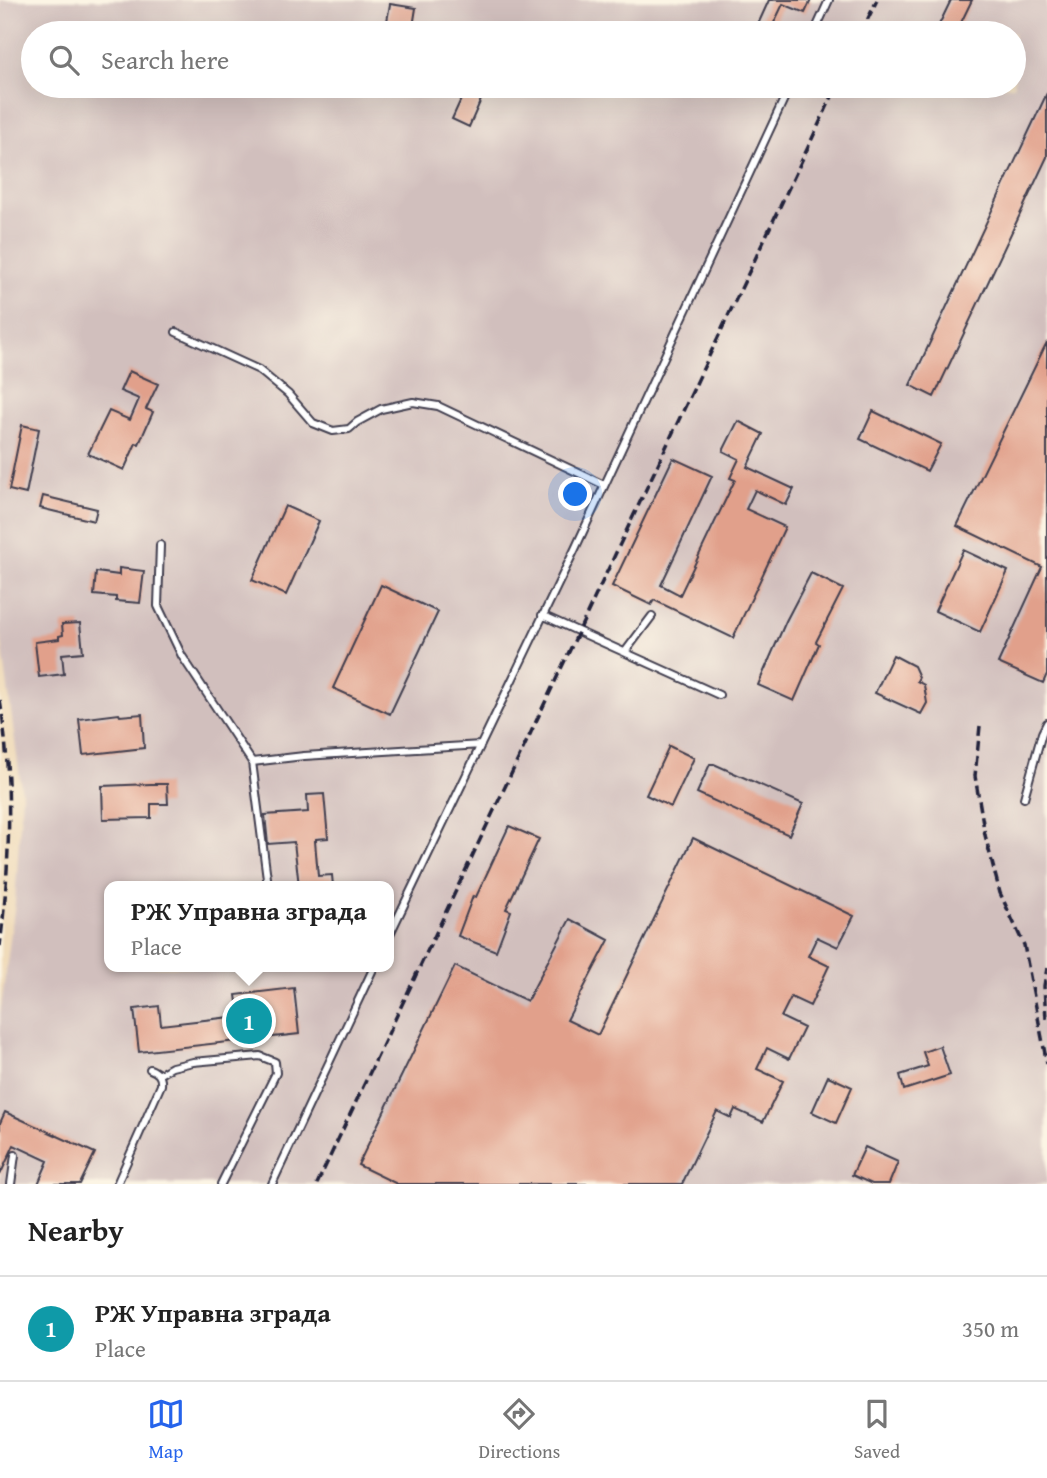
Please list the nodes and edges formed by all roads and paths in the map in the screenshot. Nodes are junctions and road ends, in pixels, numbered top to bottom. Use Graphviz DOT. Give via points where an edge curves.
graph roads {
  1 [pos="830,0"];
  2 [pos="820,21"];
  3 [pos="784,98"];
  4 [pos="176,331"];
  5 [pos="604,485"];
  6 [pos="160,545"];
  7 [pos="542,615"];
  8 [pos="652,617"];
  9 [pos="625,652"];
  10 [pos="719,695"];
  11 [pos="1047,723"];
  12 [pos="481,745"];
  13 [pos="252,762"];
  14 [pos="1024,798"];
  15 [pos="267,881"];
  16 [pos="394,926"];
  17 [pos="372,972"];
  18 [pos="150,1069"];
  19 [pos="160,1074"];
  20 [pos="15,1155"];
  21 [pos="11,1184"];
  22 [pos="117,1184"];
  23 [pos="221,1184"];
  24 [pos="272,1184"];
  1 -- 2 [label="lane"];
  3 -- 5 [label="lane"];
  4 -- 5 [label="lane" via="259,369 313,423 333,431 349,429 381,408 413,402 438,405"];
  5 -- 7 [label="lane"];
  6 -- 13 [label="lane" via="158,606 182,656"];
  7 -- 9 [label="lane"];
  7 -- 12 [label="lane"];
  8 -- 9 [label="lane"];
  9 -- 10 [label="lane"];
  11 -- 14 [label="lane"];
  12 -- 13 [label="lane"];
  12 -- 16 [label="lane"];
  13 -- 15 [label="lane"];
  17 -- 24 [label="lane"];
  18 -- 19 [label="lane"];
  19 -- 22 [label="lane" via="161,1085"];
  19 -- 23 [label="lane" via="193,1062 260,1056 275,1062 275,1073"];
  20 -- 21 [label="lane"];
}
